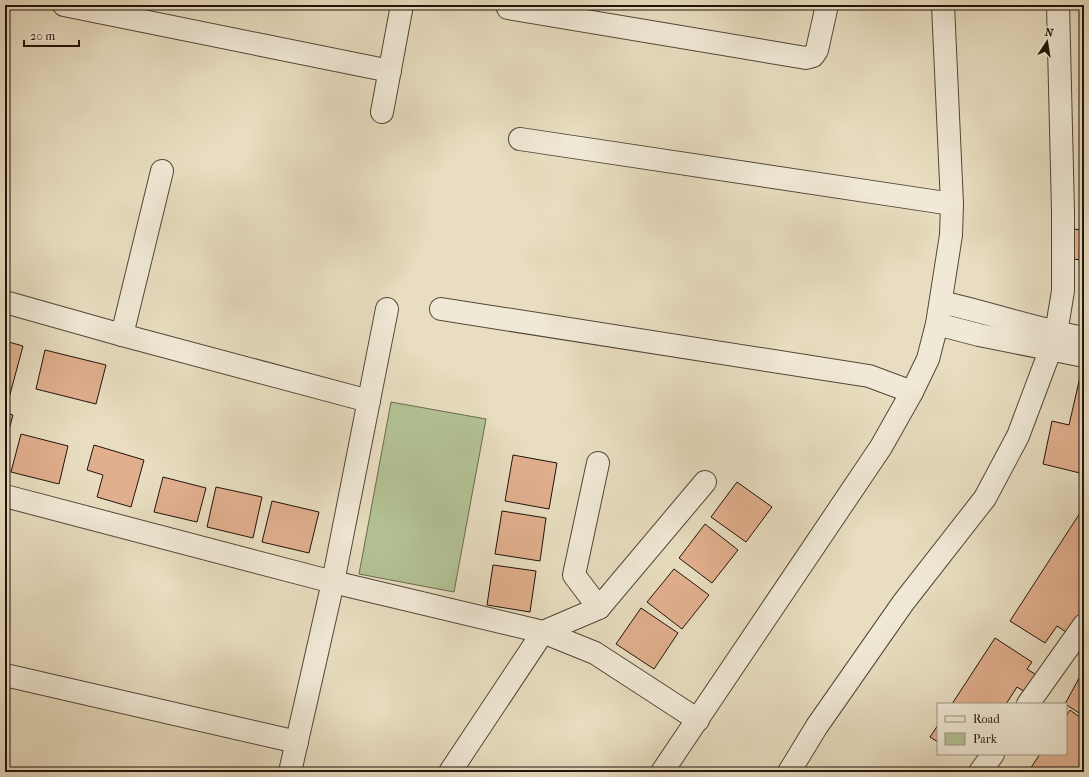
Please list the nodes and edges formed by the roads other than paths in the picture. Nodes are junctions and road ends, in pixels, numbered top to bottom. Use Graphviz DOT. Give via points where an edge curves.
graph roads {
  1 [pos="64,5"];
  2 [pos="402,5"];
  3 [pos="827,5"];
  4 [pos="943,5"];
  5 [pos="1058,5"];
  6 [pos="508,8"];
  7 [pos="390,71"];
  8 [pos="382,112"];
  9 [pos="520,139"];
  10 [pos="162,171"];
  11 [pos="952,204"];
  12 [pos="5,302"];
  13 [pos="941,302"];
  14 [pos="387,309"];
  15 [pos="441,309"];
  16 [pos="937,324"];
  17 [pos="122,335"];
  18 [pos="1084,338"];
  19 [pos="1054,341"];
  20 [pos="1084,356"];
  21 [pos="912,392"];
  22 [pos="369,401"];
  23 [pos="598,463"];
  24 [pos="705,482"];
  25 [pos="5,496"];
  26 [pos="333,582"];
  27 [pos="598,608"];
  28 [pos="1084,625"];
  29 [pos="543,632"];
  30 [pos="5,675"];
  31 [pos="1029,703"];
  32 [pos="698,720"];
  33 [pos="297,742"];
  34 [pos="992,755"];
  35 [pos="290,772"];
  36 [pos="450,772"];
  37 [pos="662,772"];
  38 [pos="789,772"];
  39 [pos="980,772"];
  1 -- 7 [label="street"];
  2 -- 7 [label="street"];
  3 -- 6 [label="street" via="814,56 806,58"];
  4 -- 11 [label="street"];
  5 -- 19 [label="street" via="1063,291"];
  7 -- 8 [label="street"];
  9 -- 11 [label="street"];
  10 -- 17 [label="street"];
  11 -- 13 [label="street" via="951,234"];
  12 -- 17 [label="street"];
  13 -- 16 [label="street"];
  13 -- 19 [label="street" via="981,311"];
  14 -- 22 [label="street"];
  15 -- 21 [label="street" via="869,376"];
  16 -- 19 [label="street" via="979,335"];
  16 -- 21 [label="street" via="928,359"];
  17 -- 22 [label="street"];
  18 -- 19 [label="street"];
  19 -- 20 [label="street"];
  19 -- 38 [label="street" via="1018,436 985,498 903,603 817,726"];
  21 -- 32 [label="street" via="881,447"];
  22 -- 26 [label="street"];
  23 -- 27 [label="street" via="574,575"];
  24 -- 27 [label="street"];
  25 -- 26 [label="street"];
  26 -- 29 [label="street"];
  26 -- 33 [label="street"];
  27 -- 29 [label="street"];
  28 -- 31 [label="street"];
  29 -- 32 [label="street" via="595,653"];
  29 -- 36 [label="street"];
  30 -- 33 [label="street"];
  32 -- 37 [label="street"];
  33 -- 35 [label="street"];
  34 -- 39 [label="street"];
}
